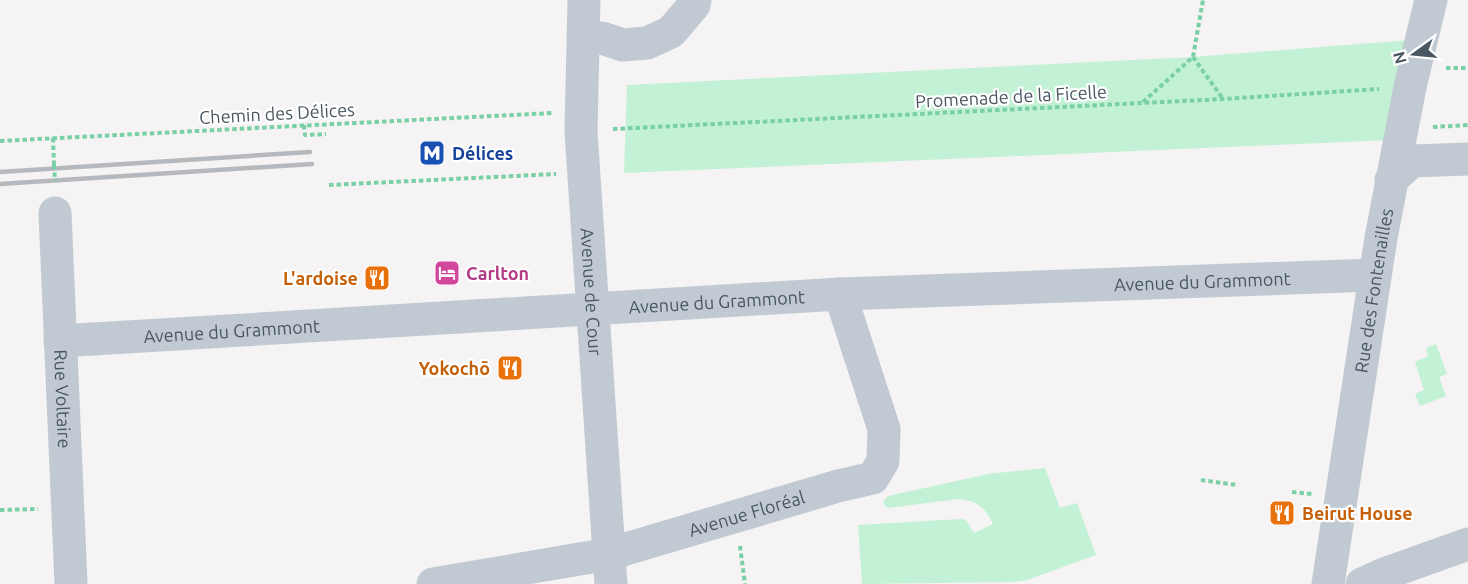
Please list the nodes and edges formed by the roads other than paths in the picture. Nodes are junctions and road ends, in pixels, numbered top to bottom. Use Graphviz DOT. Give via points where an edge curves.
graph roads {
  1 [pos="584,0"];
  2 [pos="679,0"];
  3 [pos="694,0"];
  4 [pos="1431,0"];
  5 [pos="592,39"];
  6 [pos="1468,159"];
  7 [pos="1391,180"];
  8 [pos="55,213"];
  9 [pos="1374,275"];
  10 [pos="840,294"];
  11 [pos="592,310"];
  12 [pos="60,341"];
  13 [pos="1468,544"];
  14 [pos="610,569"];
  15 [pos="71,584"];
  16 [pos="432,584"];
  17 [pos="1328,584"];
  18 [pos="1362,584"];
  1 -- 5 [label="street, Avenue de Cour"];
  2 -- 5 [label="street" via="662,13"];
  3 -- 5 [label="street" via="671,32 647,43 623,45"];
  4 -- 7 [label="street, Rue des Fontenailles"];
  5 -- 11 [label="street, Avenue de Cour" via="581,131"];
  6 -- 7 [label="street" via="1412,161"];
  7 -- 9 [label="street, Rue des Fontenailles"];
  8 -- 12 [label="street, Rue Voltaire"];
  9 -- 10 [label="street, Avenue du Grammont"];
  9 -- 17 [label="street, Rue des Fontenailles"];
  10 -- 11 [label="street, Avenue du Grammont"];
  10 -- 14 [label="street, Avenue Floréal" via="884,429 883,461 873,478 736,516"];
  11 -- 12 [label="street, Avenue du Grammont"];
  11 -- 14 [label="street, Avenue de Cour"];
  12 -- 15 [label="street, Rue Voltaire"];
  13 -- 18 [label="street"];
  14 -- 16 [label="street, Avenue Floréal"];
}
